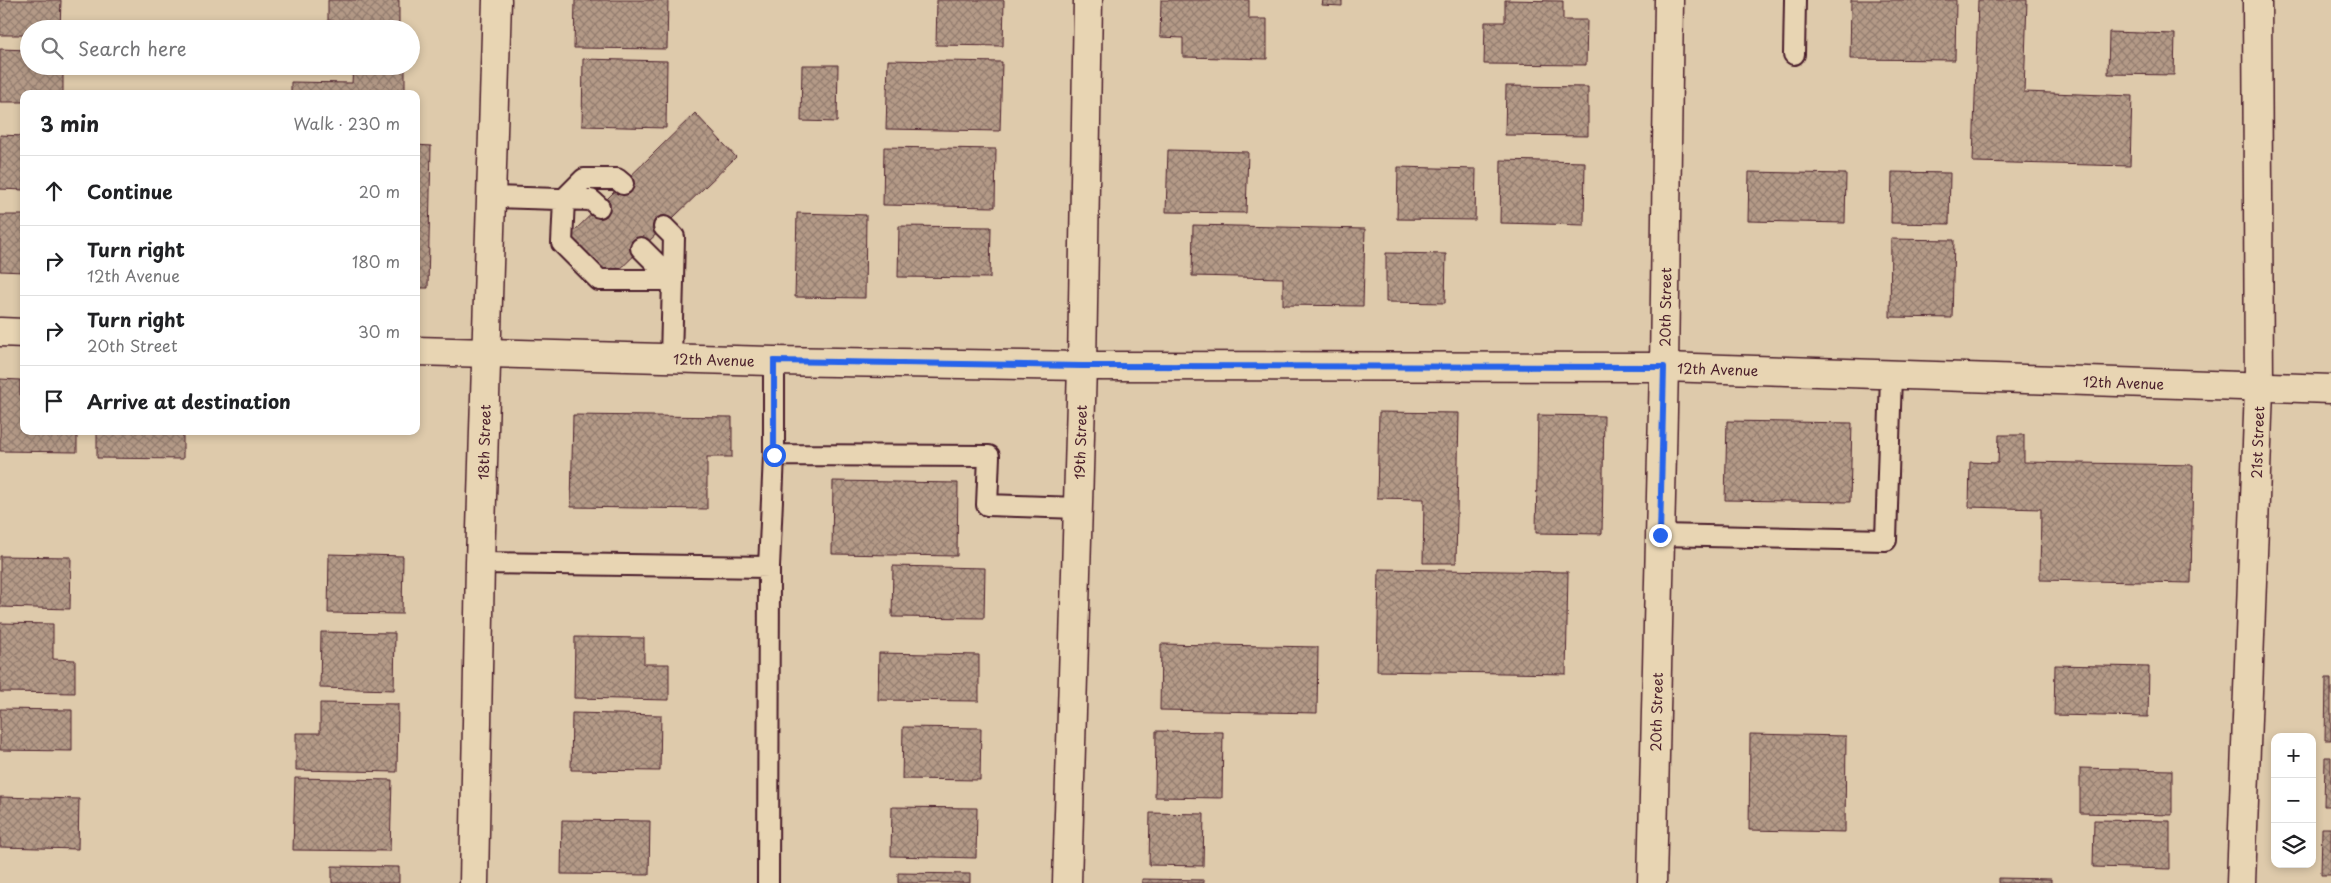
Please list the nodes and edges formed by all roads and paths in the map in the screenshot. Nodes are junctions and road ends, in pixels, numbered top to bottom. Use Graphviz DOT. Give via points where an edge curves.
graph roads {
  1 [pos="497,0"];
  2 [pos="1088,0"];
  3 [pos="1669,0"];
  4 [pos="1795,0"];
  5 [pos="2257,0"];
  6 [pos="1794,54"];
  7 [pos="622,184"];
  8 [pos="491,198"];
  9 [pos="564,199"];
  10 [pos="599,207"];
  11 [pos="664,227"];
  12 [pos="641,248"];
  13 [pos="673,280"];
  14 [pos="0,332"];
  15 [pos="20,333"];
  16 [pos="420,351"];
  17 [pos="487,355"];
  18 [pos="671,358"];
  19 [pos="774,361"];
  20 [pos="1082,366"];
  21 [pos="1664,367"];
  22 [pos="1891,375"];
  23 [pos="2259,388"];
  24 [pos="2331,390"];
  25 [pos="774,455"];
  26 [pos="1078,508"];
  27 [pos="1660,535"];
  28 [pos="480,563"];
  29 [pos="769,567"];
  30 [pos="474,883"];
  31 [pos="768,883"];
  32 [pos="1066,883"];
  33 [pos="1652,883"];
  34 [pos="2241,883"];
  1 -- 8 [label="street, 18th Street"];
  2 -- 20 [label="street, 19th Street"];
  3 -- 21 [label="street, 20th Street"];
  4 -- 6 [label="lane"];
  5 -- 23 [label="street, 21st Street"];
  7 -- 9 [label="lane" via="617,179 584,180"];
  8 -- 9 [label="lane"];
  8 -- 17 [label="street, 18th Street"];
  9 -- 10 [label="lane" via="591,200"];
  9 -- 13 [label="lane" via="562,243 599,280"];
  11 -- 13 [label="lane" via="674,237"];
  12 -- 13 [label="lane"];
  13 -- 18 [label="lane"];
  14 -- 15 [label="street"];
  16 -- 17 [label="street, 12th Avenue"];
  17 -- 18 [label="street, 12th Avenue"];
  17 -- 28 [label="street, 18th Street"];
  18 -- 19 [label="street, 12th Avenue"];
  19 -- 20 [label="street, 12th Avenue"];
  19 -- 25 [label="lane"];
  20 -- 21 [label="street, 12th Avenue"];
  20 -- 26 [label="street, 19th Street"];
  21 -- 22 [label="street, 12th Avenue"];
  21 -- 27 [label="street, 20th Street"];
  22 -- 23 [label="street, 12th Avenue"];
  22 -- 27 [label="lane" via="1886,540"];
  23 -- 24 [label="street, 12th Avenue"];
  23 -- 34 [label="street, 21st Street"];
  25 -- 26 [label="lane" via="989,456 987,505"];
  25 -- 29 [label="lane"];
  26 -- 32 [label="street, 19th Street"];
  27 -- 33 [label="street, 20th Street"];
  28 -- 29 [label="lane"];
  28 -- 30 [label="street, 18th Street"];
  29 -- 31 [label="lane"];
}
